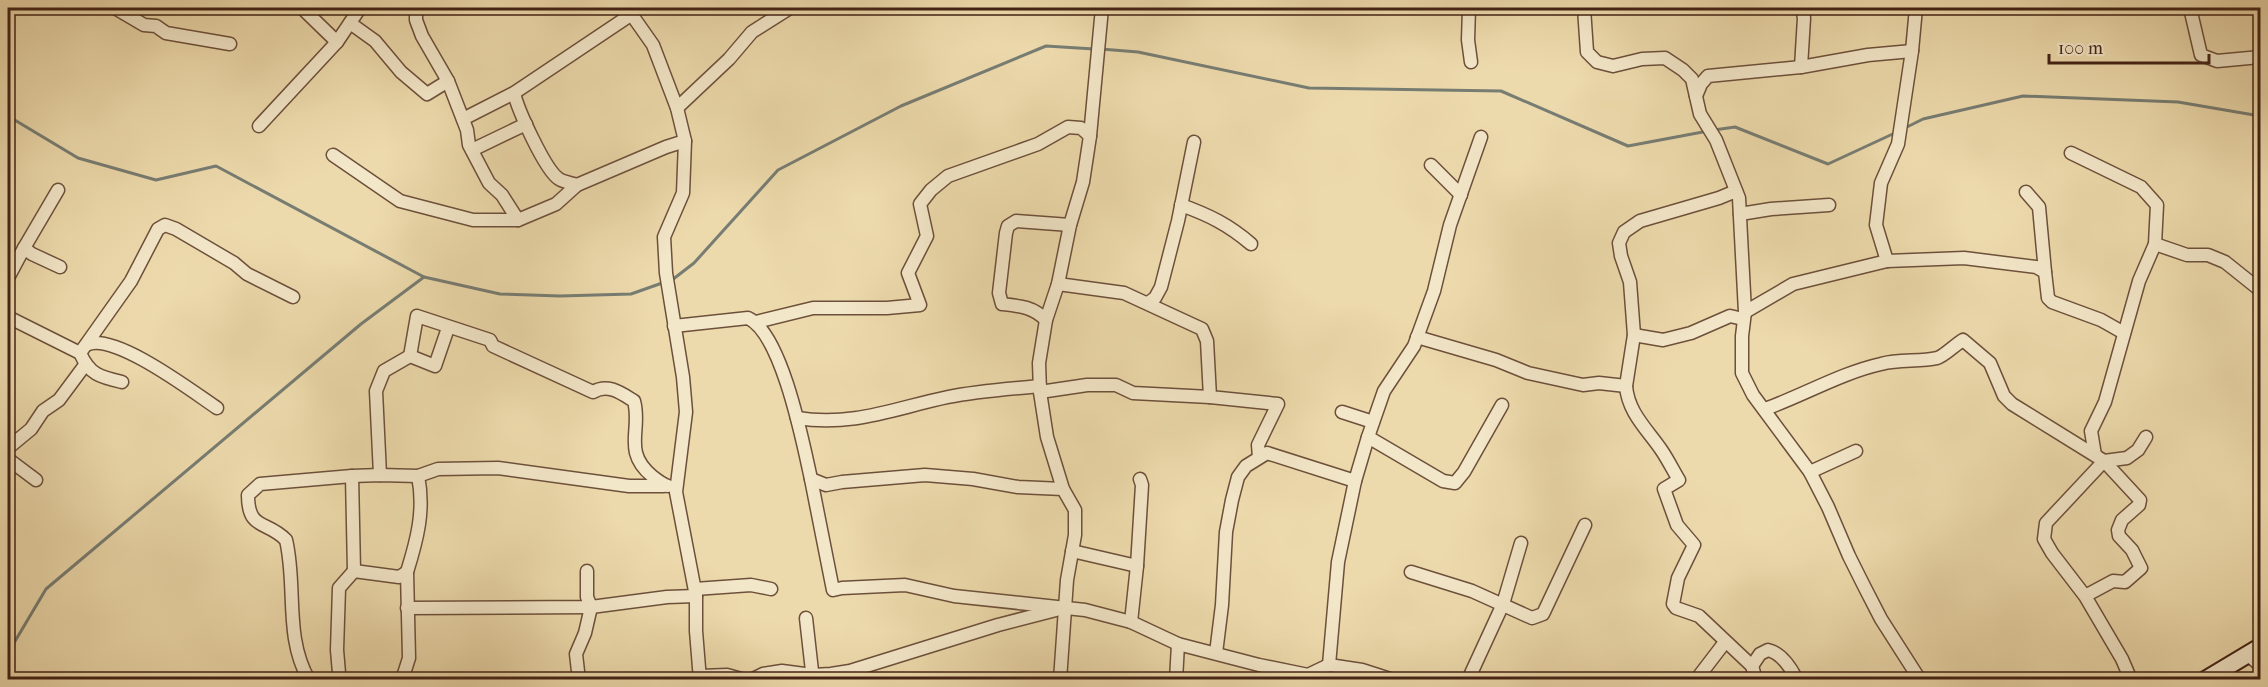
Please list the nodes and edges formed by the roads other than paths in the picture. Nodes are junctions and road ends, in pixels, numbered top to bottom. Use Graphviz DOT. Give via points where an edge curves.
graph roads {
  1 [pos="115,8"];
  2 [pos="302,8"];
  3 [pos="360,8"];
  4 [pos="416,8"];
  5 [pos="790,8"];
  6 [pos="1102,8"];
  7 [pos="1469,8"];
  8 [pos="1584,8"];
  9 [pos="1802,8"];
  10 [pos="1916,8"];
  11 [pos="2190,8"];
  12 [pos="630,11"];
  13 [pos="350,23"];
  14 [pos="337,42"];
  15 [pos="230,44"];
  16 [pos="1912,51"];
  17 [pos="2260,57"];
  18 [pos="1471,62"];
  19 [pos="1801,67"];
  20 [pos="448,81"];
  21 [pos="514,93"];
  22 [pos="1696,96"];
  23 [pos="677,108"];
  24 [pos="462,119"];
  25 [pos="526,124"];
  26 [pos="259,126"];
  27 [pos="1090,136"];
  28 [pos="1481,137"];
  29 [pos="685,141"];
  30 [pos="1194,142"];
  31 [pos="472,150"];
  32 [pos="2071,153"];
  33 [pos="333,155"];
  34 [pos="1431,165"];
  35 [pos="577,185"];
  36 [pos="58,190"];
  37 [pos="1736,191"];
  38 [pos="2026,192"];
  39 [pos="1461,195"];
  40 [pos="1181,205"];
  41 [pos="1829,205"];
  42 [pos="1740,214"];
  43 [pos="518,220"];
  44 [pos="1070,225"];
  45 [pos="1251,244"];
  46 [pos="2155,244"];
  47 [pos="24,248"];
  48 [pos="1887,261"];
  49 [pos="60,267"];
  50 [pos="2045,272"];
  51 [pos="8,278"];
  52 [pos="1058,284"];
  53 [pos="2260,290"];
  54 [pos="293,297"];
  55 [pos="1148,303"];
  56 [pos="1744,316"];
  57 [pos="8,317"];
  58 [pos="1047,320"];
  59 [pos="756,322"];
  60 [pos="674,326"];
  61 [pos="448,328"];
  62 [pos="2124,333"];
  63 [pos="1634,335"];
  64 [pos="1417,337"];
  65 [pos="84,354"];
  66 [pos="410,356"];
  67 [pos="122,382"];
  68 [pos="1626,386"];
  69 [pos="1040,389"];
  70 [pos="1210,397"];
  71 [pos="1502,405"];
  72 [pos="217,408"];
  73 [pos="1765,409"];
  74 [pos="1342,412"];
  75 [pos="797,418"];
  76 [pos="1373,422"];
  77 [pos="1368,437"];
  78 [pos="2146,437"];
  79 [pos="8,448"];
  80 [pos="1856,452"];
  81 [pos="1259,457"];
  82 [pos="2099,458"];
  83 [pos="8,459"];
  84 [pos="1810,472"];
  85 [pos="380,475"];
  86 [pos="352,476"];
  87 [pos="418,477"];
  88 [pos="811,479"];
  89 [pos="1140,479"];
  90 [pos="36,480"];
  91 [pos="1355,481"];
  92 [pos="664,486"];
  93 [pos="678,487"];
  94 [pos="1063,489"];
  95 [pos="1585,525"];
  96 [pos="1521,543"];
  97 [pos="1072,551"];
  98 [pos="1137,566"];
  99 [pos="354,571"];
  100 [pos="407,572"];
  101 [pos="587,572"];
  102 [pos="1411,572"];
  103 [pos="771,589"];
  104 [pos="696,593"];
  105 [pos="2085,596"];
  106 [pos="1503,604"];
  107 [pos="591,607"];
  108 [pos="407,608"];
  109 [pos="1065,608"];
  110 [pos="806,618"];
  111 [pos="1131,622"];
  112 [pos="1725,642"];
  113 [pos="1178,644"];
  114 [pos="1216,652"];
  115 [pos="2256,656"];
  116 [pos="1329,665"];
  117 [pos="1752,666"];
  118 [pos="812,677"];
  119 [pos="700,678"];
  120 [pos="309,680"];
  121 [pos="336,680"];
  122 [pos="402,680"];
  123 [pos="579,680"];
  124 [pos="745,680"];
  125 [pos="751,680"];
  126 [pos="1060,680"];
  127 [pos="1176,680"];
  128 [pos="1393,680"];
  129 [pos="1468,680"];
  130 [pos="1696,680"];
  131 [pos="1753,680"];
  132 [pos="1797,680"];
  133 [pos="1920,680"];
  134 [pos="2131,680"];
  135 [pos="2205,680"];
  1 -- 15 [label="street" via="166,33"];
  2 -- 14 [label="street"];
  3 -- 13 [label="street"];
  4 -- 20 [label="street" via="422,36"];
  5 -- 23 [label="street" via="752,32"];
  6 -- 27 [label="street"];
  7 -- 18 [label="street"];
  8 -- 22 [label="street" via="1587,52 1597,62 1613,66 1665,58 1692,79"];
  9 -- 19 [label="street"];
  10 -- 16 [label="street"];
  11 -- 17 [label="street" via="2201,55 2217,61"];
  12 -- 21 [label="street"];
  12 -- 23 [label="street" via="653,45"];
  13 -- 14 [label="street"];
  13 -- 20 [label="street" via="375,41 401,72 427,94"];
  14 -- 26 [label="street"];
  16 -- 19 [label="street"];
  16 -- 48 [label="street" via="1898,144 1881,183 1876,225"];
  19 -- 22 [label="street" via="1708,76"];
  20 -- 24 [label="street"];
  21 -- 24 [label="street"];
  21 -- 25 [label="street"];
  22 -- 37 [label="street" via="1700,114 1716,140"];
  23 -- 29 [label="street"];
  24 -- 31 [label="street"];
  25 -- 31 [label="street"];
  25 -- 35 [label="street" via="544,160 559,179"];
  27 -- 44 [label="street" via="1083,182"];
  27 -- 59 [label="street" via="1081,128 1068,127 1038,144 948,176 931,190 920,204 927,236 908,273 920,305 813,308"];
  28 -- 39 [label="street"];
  29 -- 35 [label="street"];
  29 -- 60 [label="street" via="683,193 664,237"];
  30 -- 40 [label="street"];
  31 -- 43 [label="street" via="489,183"];
  32 -- 46 [label="street" via="2141,187 2157,205"];
  33 -- 43 [label="street" via="400,201 473,220"];
  34 -- 39 [label="street"];
  35 -- 43 [label="street" via="556,204"];
  36 -- 47 [label="street"];
  37 -- 42 [label="street"];
  37 -- 63 [label="street" via="1640,221 1624,232 1619,243 1630,282"];
  38 -- 50 [label="street" via="2040,207"];
  39 -- 64 [label="street"];
  40 -- 45 [label="street" via="1232,227"];
  40 -- 55 [label="street" via="1161,287"];
  41 -- 42 [label="street"];
  42 -- 56 [label="street"];
  44 -- 52 [label="street"];
  44 -- 58 [label="street" via="1016,221 1006,233 999,293 1002,304 1036,310"];
  46 -- 53 [label="street" via="2225,262"];
  46 -- 62 [label="street"];
  47 -- 49 [label="street"];
  47 -- 51 [label="street"];
  48 -- 50 [label="street" via="1964,258 2036,267"];
  48 -- 56 [label="street" via="1793,284"];
  50 -- 62 [label="street" via="2052,302"];
  52 -- 55 [label="street" via="1124,293"];
  52 -- 58 [label="street"];
  54 -- 65 [label="street" via="165,225 158,229 131,281"];
  55 -- 70 [label="street" via="1202,329 1207,341"];
  56 -- 63 [label="street" via="1730,316 1663,340"];
  56 -- 73 [label="street" via="1742,373"];
  57 -- 65 [label="street"];
  58 -- 69 [label="street" via="1039,363"];
  59 -- 60 [label="street" via="748,318"];
  59 -- 75 [label="street" via="773,348"];
  60 -- 93 [label="street" via="686,412"];
  61 -- 66 [label="street" via="435,366"];
  61 -- 66 [label="street" via="417,316"];
  61 -- 92 [label="street" via="490,340 493,346 593,392 599,388 615,389 634,401 634,451 645,470"];
  62 -- 82 [label="street" via="2105,402 2091,431"];
  63 -- 68 [label="street"];
  64 -- 68 [label="street" via="1528,373 1583,385"];
  64 -- 76 [label="street" via="1384,391"];
  65 -- 67 [label="street" via="98,377"];
  65 -- 72 [label="street" via="90,343 122,349 160,369"];
  65 -- 79 [label="street" via="59,400 42,411 31,429"];
  66 -- 85 [label="street" via="384,371 376,391"];
  68 -- 112 [label="street" via="1633,413 1679,480 1664,489 1677,525 1694,545 1678,578 1673,604 1699,616"];
  69 -- 70 [label="street" via="1116,385 1133,393"];
  69 -- 75 [label="street" via="947,397 876,416 818,421"];
  69 -- 94 [label="street" via="1047,437"];
  70 -- 81 [label="street" via="1278,404 1258,445"];
  71 -- 77 [label="street" via="1455,483 1443,481"];
  73 -- 82 [label="street" via="1881,364 1939,358 1963,340 1990,363 2004,396 2012,404"];
  73 -- 84 [label="street"];
  74 -- 76 [label="street"];
  75 -- 88 [label="street"];
  76 -- 77 [label="street"];
  77 -- 91 [label="street"];
  78 -- 82 [label="street" via="2127,458"];
  80 -- 84 [label="street"];
  81 -- 91 [label="street" via="1266,453"];
  81 -- 114 [label="street" via="1245,466 1238,477 1232,500"];
  82 -- 105 [label="street" via="2046,523 2044,539"];
  82 -- 105 [label="street" via="2140,500 2118,530 2141,568 2125,582 2114,581"];
  83 -- 90 [label="street"];
  84 -- 133 [label="street" via="1863,586"];
  85 -- 86 [label="street"];
  85 -- 87 [label="street"];
  86 -- 99 [label="street"];
  86 -- 120 [label="street" via="260,484 248,495 248,508 255,522 286,540 294,636"];
  87 -- 92 [label="street" via="438,469 498,468 629,486"];
  87 -- 100 [label="street" via="422,496 419,533"];
  88 -- 94 [label="street" via="826,485 925,475"];
  88 -- 109 [label="street" via="833,590 905,585 954,596"];
  89 -- 98 [label="street"];
  91 -- 116 [label="street" via="1338,562"];
  92 -- 93 [label="street"];
  93 -- 104 [label="street"];
  94 -- 97 [label="street" via="1075,510"];
  95 -- 106 [label="street" via="1543,614 1532,618"];
  96 -- 106 [label="street"];
  97 -- 98 [label="street"];
  97 -- 109 [label="street"];
  98 -- 111 [label="street"];
  99 -- 100 [label="street" via="399,577"];
  99 -- 121 [label="street" via="339,588"];
  100 -- 108 [label="street"];
  101 -- 107 [label="street"];
  102 -- 106 [label="street"];
  103 -- 104 [label="street" via="752,585"];
  104 -- 107 [label="street"];
  104 -- 119 [label="street"];
  105 -- 134 [label="street"];
  106 -- 129 [label="street"];
  107 -- 108 [label="street"];
  107 -- 123 [label="street" via="576,654"];
  108 -- 122 [label="street" via="409,658"];
  109 -- 111 [label="street"];
  109 -- 118 [label="street" via="859,668"];
  109 -- 126 [label="street"];
  110 -- 118 [label="street"];
  111 -- 113 [label="street"];
  112 -- 117 [label="street"];
  112 -- 130 [label="street"];
  113 -- 114 [label="street"];
  113 -- 127 [label="street"];
  114 -- 116 [label="street" via="1308,675"];
  115 -- 135 [label="main road"];
  116 -- 128 [label="street"];
  117 -- 131 [label="street"];
  117 -- 132 [label="street" via="1760,654 1775,651"];
  118 -- 125 [label="street" via="782,671"];
  119 -- 124 [label="street" via="727,675"];
}
